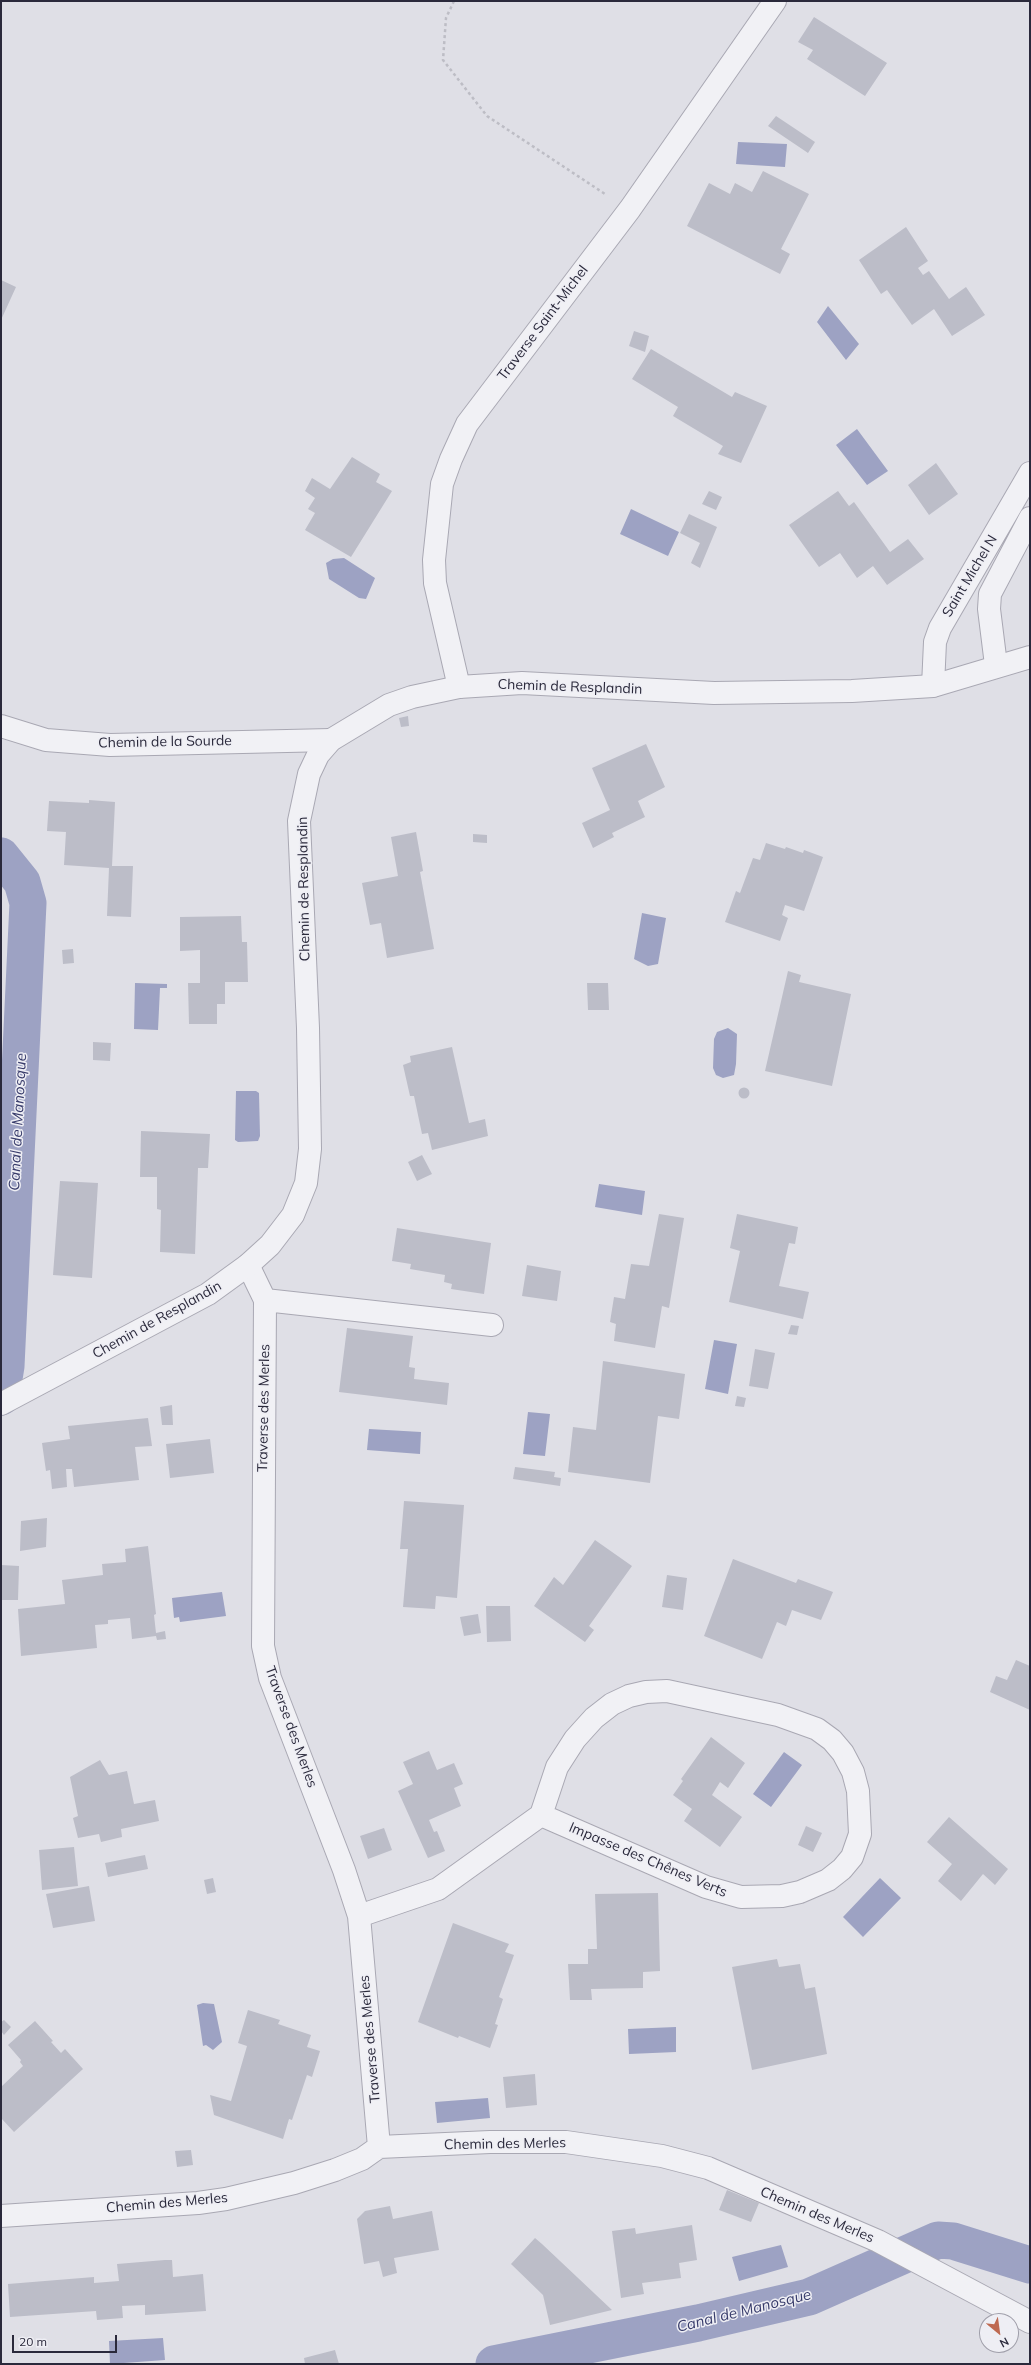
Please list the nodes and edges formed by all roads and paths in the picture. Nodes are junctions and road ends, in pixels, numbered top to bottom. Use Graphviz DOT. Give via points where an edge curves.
graph roads {
  1 [pos="454,1"];
  2 [pos="775,1"];
  3 [pos="630,209"];
  4 [pos="1030,473"];
  5 [pos="1030,518"];
  6 [pos="1030,656"];
  7 [pos="996,665"];
  8 [pos="933,686"];
  9 [pos="459,687"];
  10 [pos="1,726"];
  11 [pos="331,740"];
  12 [pos="248,1265"];
  13 [pos="265,1300"];
  14 [pos="492,1324"];
  15 [pos="1,1404"];
  16 [pos="541,1815"];
  17 [pos="359,1916"];
  18 [pos="379,2147"];
  19 [pos="1,2216"];
  20 [pos="1030,2322"];
  1 -- 3 [label="path" via="446,18 443,60 487,116"];
  2 -- 3 [label="street, Traverse Saint-Michel"];
  3 -- 9 [label="street, Traverse Saint-Michel" via="467,424 442,484 434,560 435,583"];
  4 -- 8 [label="street, Saint Michel N" via="940,628 935,642"];
  5 -- 7 [label="street" via="990,594 988,609"];
  6 -- 7 [label="street, Chemin de Resplandin"];
  7 -- 8 [label="street, Chemin de Resplandin"];
  8 -- 9 [label="street, Chemin de Resplandin" via="852,691 714,693 522,683"];
  9 -- 11 [label="street, Chemin de Resplandin" via="412,696 389,705"];
  10 -- 11 [label="street, Chemin de la Sourde" via="46,740 110,745"];
  11 -- 12 [label="street, Chemin de Resplandin" via="318,756 310,774 299,821 308,1028 309,1164 306,1183 293,1215 270,1245"];
  12 -- 13 [label="street, Traverse des Merles"];
  12 -- 15 [label="street, Chemin de Resplandin" via="208,1294"];
  13 -- 14 [label="street"];
  13 -- 17 [label="street, Traverse des Merles" via="263,1646 270,1678 344,1870"];
  16 -- 16 [label="street, Impasse des Chênes Verts" via="557,1767 575,1739 594,1718 612,1704 629,1696 667,1691 778,1715 817,1729 843,1753 853,1772 858,1791 860,1834 852,1857 828,1880 800,1892 782,1896 741,1897 706,1887"];
  16 -- 17 [label="street" via="438,1889"];
  17 -- 18 [label="street, Traverse des Merles"];
  18 -- 19 [label="street, Chemin des Merles" via="335,2170 294,2183 226,2199"];
  18 -- 20 [label="street, Chemin des Merles" via="490,2142 566,2142 662,2156 708,2168 878,2241"];
}
